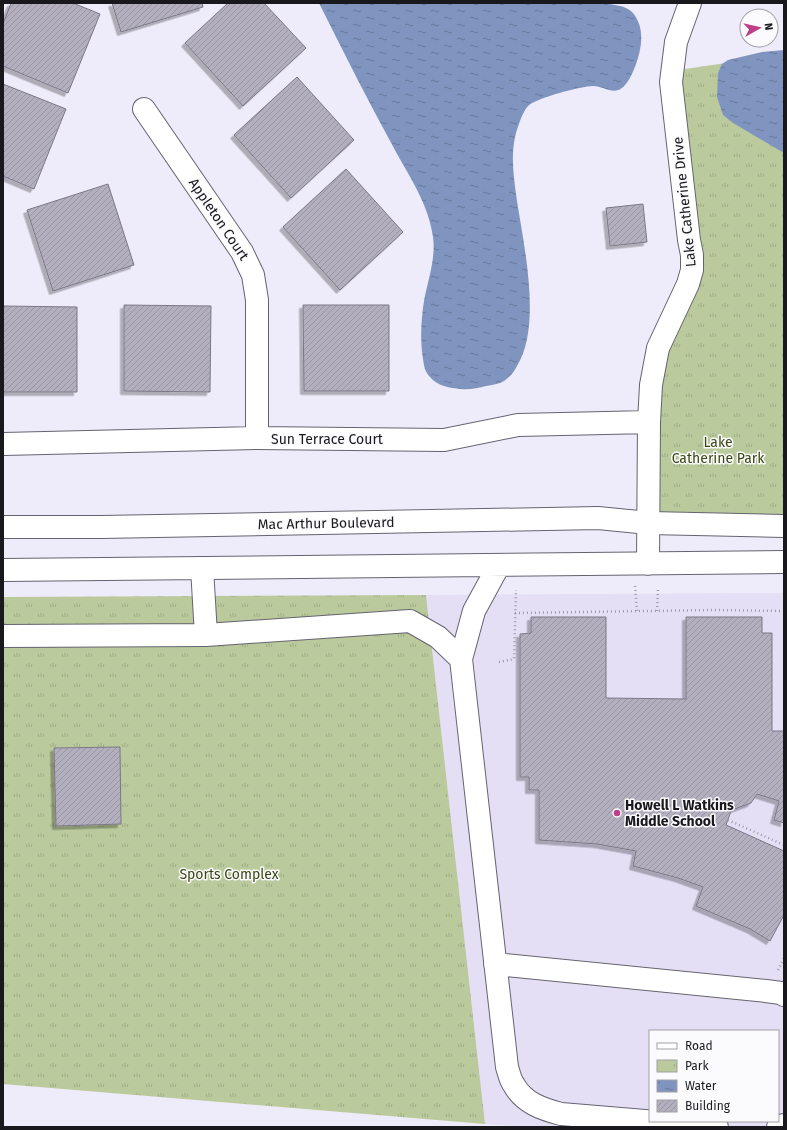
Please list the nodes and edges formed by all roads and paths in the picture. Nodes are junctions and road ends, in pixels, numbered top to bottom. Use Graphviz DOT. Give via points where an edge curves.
graph roads {
  1 [pos="690,3"];
  2 [pos="144,109"];
  3 [pos="649,422"];
  4 [pos="257,438"];
  5 [pos="3,444"];
  6 [pos="648,523"];
  7 [pos="784,526"];
  8 [pos="3,527"];
  9 [pos="784,562"];
  10 [pos="648,564"];
  11 [pos="499,565"];
  12 [pos="202,568"];
  13 [pos="3,570"];
  14 [pos="635,586"];
  15 [pos="658,588"];
  16 [pos="516,590"];
  17 [pos="637,611"];
  18 [pos="657,611"];
  19 [pos="784,612"];
  20 [pos="515,613"];
  21 [pos="206,635"];
  22 [pos="3,636"];
  23 [pos="461,660"];
  24 [pos="499,662"];
  25 [pos="728,820"];
  26 [pos="784,845"];
  27 [pos="495,964"];
  28 [pos="784,995"];
  29 [pos="649,1121"];
  30 [pos="657,1122"];
  31 [pos="784,1125"];
  32 [pos="717,1127"];
  33 [pos="778,1127"];
  1 -- 3 [label="street, Lake Catherine Drive" via="676,42 671,82 692,270 658,348 651,385"];
  2 -- 4 [label="street, Appleton Court" via="242,252 253,275 257,300"];
  3 -- 4 [label="street, Sun Terrace Court" via="518,425 444,440"];
  3 -- 6 [label="street, Lake Catherine Drive"];
  4 -- 5 [label="street, Sun Terrace Court"];
  6 -- 7 [label="street, Mac Arthur Boulevard"];
  6 -- 8 [label="street, Mac Arthur Boulevard" via="598,518"];
  6 -- 10 [label="street, Lake Catherine Drive"];
  9 -- 10 [label="street"];
  10 -- 11 [label="street"];
  11 -- 12 [label="street"];
  11 -- 23 [label="street" via="474,611"];
  12 -- 13 [label="street"];
  12 -- 21 [label="street"];
  14 -- 17 [label="path"];
  15 -- 18 [label="path"];
  16 -- 20 [label="path"];
  17 -- 18 [label="path"];
  17 -- 20 [label="path"];
  18 -- 19 [label="path"];
  20 -- 24 [label="path" via="514,659"];
  21 -- 22 [label="street"];
  21 -- 23 [label="street" via="410,621 438,637"];
  23 -- 27 [label="street"];
  25 -- 26 [label="path"];
  27 -- 28 [label="street"];
  27 -- 29 [label="street" via="507,1067 513,1084 526,1099 543,1110 561,1114"];
  30 -- 32 [label="street"];
  31 -- 33 [label="street"];
}
